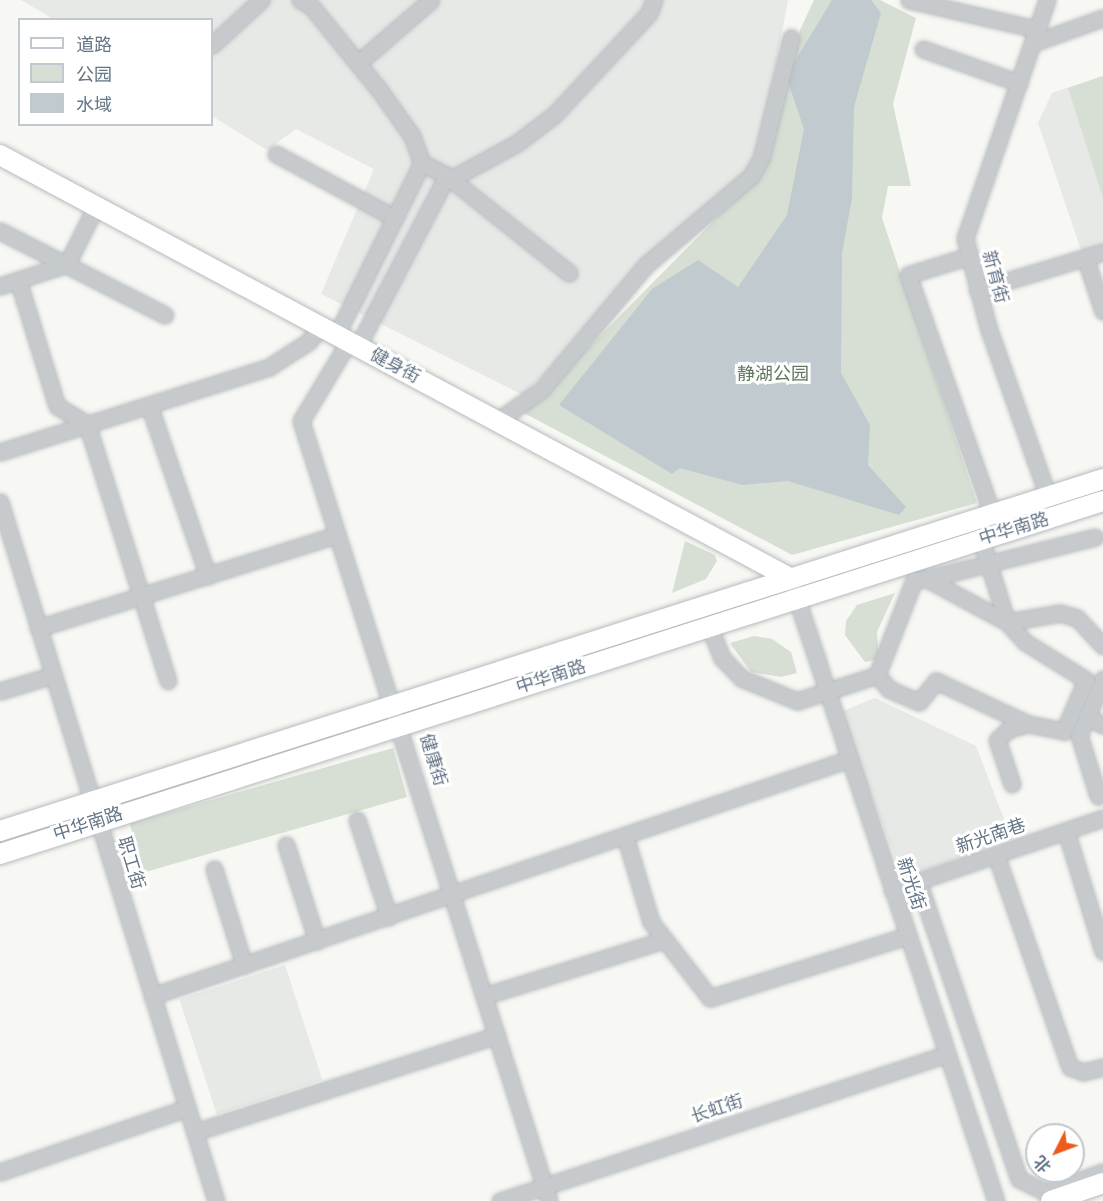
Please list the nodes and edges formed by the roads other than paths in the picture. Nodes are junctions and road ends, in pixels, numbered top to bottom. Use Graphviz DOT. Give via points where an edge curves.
graph roads {
  1 [pos="261,0"];
  2 [pos="431,0"];
  3 [pos="664,0"];
  4 [pos="909,0"];
  5 [pos="1047,0"];
  6 [pos="310,2"];
  7 [pos="933,3"];
  8 [pos="651,7"];
  9 [pos="1103,18"];
  10 [pos="1035,36"];
  11 [pos="791,38"];
  12 [pos="213,44"];
  13 [pos="923,49"];
  14 [pos="358,63"];
  15 [pos="1019,83"];
  16 [pos="276,154"];
  17 [pos="0,155"];
  18 [pos="422,163"];
  19 [pos="449,177"];
  20 [pos="96,206"];
  21 [pos="395,218"];
  22 [pos="0,231"];
  23 [pos="1103,252"];
  24 [pos="969,256"];
  25 [pos="1085,257"];
  26 [pos="67,264"];
  27 [pos="569,273"];
  28 [pos="18,280"];
  29 [pos="0,286"];
  30 [pos="977,290"];
  31 [pos="1103,312"];
  32 [pos="165,315"];
  33 [pos="341,337"];
  34 [pos="149,405"];
  35 [pos="497,421"];
  36 [pos="87,424"];
  37 [pos="0,452"];
  38 [pos="1103,479"];
  39 [pos="1048,496"];
  40 [pos="1103,501"];
  41 [pos="0,502"];
  42 [pos="992,514"];
  43 [pos="337,535"];
  44 [pos="1095,537"];
  45 [pos="981,540"];
  46 [pos="989,562"];
  47 [pos="208,576"];
  48 [pos="927,579"];
  49 [pos="793,587"];
  50 [pos="141,596"];
  51 [pos="1007,622"];
  52 [pos="709,626"];
  53 [pos="38,628"];
  54 [pos="1103,646"];
  55 [pos="53,675"];
  56 [pos="877,675"];
  57 [pos="1103,679"];
  58 [pos="168,681"];
  59 [pos="0,691"];
  60 [pos="827,694"];
  61 [pos="396,706"];
  62 [pos="1087,717"];
  63 [pos="1028,724"];
  64 [pos="1103,725"];
  65 [pos="402,726"];
  66 [pos="849,759"];
  67 [pos="1012,784"];
  68 [pos="1098,796"];
  69 [pos="90,801"];
  70 [pos="1103,818"];
  71 [pos="97,820"];
  72 [pos="357,820"];
  73 [pos="0,831"];
  74 [pos="1066,831"];
  75 [pos="626,836"];
  76 [pos="286,845"];
  77 [pos="0,854"];
  78 [pos="996,855"];
  79 [pos="214,869"];
  80 [pos="918,881"];
  81 [pos="892,890"];
  82 [pos="454,895"];
  83 [pos="388,917"];
  84 [pos="908,936"];
  85 [pos="664,940"];
  86 [pos="317,941"];
  87 [pos="1103,951"];
  88 [pos="244,965"];
  89 [pos="152,996"];
  90 [pos="484,996"];
  91 [pos="497,1035"];
  92 [pos="947,1054"];
  93 [pos="1103,1067"];
  94 [pos="187,1108"];
  95 [pos="195,1132"];
  96 [pos="0,1172"];
  97 [pos="1103,1172"];
  98 [pos="1103,1184"];
  99 [pos="546,1194"];
  100 [pos="216,1201"];
  101 [pos="500,1201"];
  102 [pos="996,1201"];
  103 [pos="1051,1201"];
  1 -- 12 [label="street"];
  2 -- 14 [label="street"];
  3 -- 8 [label="street"];
  4 -- 7 [label="street"];
  5 -- 10 [label="street, 新育街"];
  6 -- 14 [label="street"];
  7 -- 10 [label="street"];
  8 -- 19 [label="street" via="554,115 517,143"];
  9 -- 10 [label="street"];
  10 -- 15 [label="street, 新育街"];
  11 -- 35 [label="street" via="760,159 751,176 646,265 541,390"];
  13 -- 15 [label="street"];
  14 -- 18 [label="street" via="412,136"];
  15 -- 24 [label="street, 新育街" via="965,238"];
  16 -- 21 [label="street"];
  17 -- 20 [label="main road, 健身街"];
  18 -- 19 [label="street"];
  18 -- 21 [label="street"];
  19 -- 27 [label="street"];
  19 -- 33 [label="street"];
  20 -- 26 [label="street"];
  20 -- 33 [label="main road, 健身街"];
  21 -- 33 [label="street"];
  22 -- 26 [label="street"];
  23 -- 25 [label="street"];
  24 -- 30 [label="street, 新育街"];
  24 -- 42 [label="street" via="908,275"];
  25 -- 30 [label="street"];
  25 -- 31 [label="street"];
  26 -- 28 [label="street"];
  26 -- 32 [label="street"];
  28 -- 29 [label="street"];
  28 -- 36 [label="street" via="57,406"];
  30 -- 39 [label="street, 新育街"];
  33 -- 34 [label="street" via="308,342 269,367"];
  33 -- 35 [label="main road, 健身街"];
  33 -- 43 [label="street, 健康街" via="301,421"];
  34 -- 36 [label="street"];
  34 -- 47 [label="street"];
  35 -- 49 [label="main road, 健身街"];
  36 -- 37 [label="street"];
  36 -- 50 [label="street"];
  38 -- 39 [label="main road"];
  39 -- 42 [label="main road"];
  40 -- 45 [label="main road, 中华南路"];
  41 -- 53 [label="street, 职工街"];
  42 -- 49 [label="main road"];
  43 -- 47 [label="street"];
  43 -- 61 [label="street, 健康街"];
  44 -- 46 [label="street"];
  45 -- 46 [label="street"];
  45 -- 49 [label="main road, 中华南路"];
  46 -- 48 [label="street"];
  46 -- 51 [label="street"];
  47 -- 50 [label="street"];
  48 -- 51 [label="street"];
  48 -- 56 [label="street" via="914,580"];
  49 -- 52 [label="main road, 中华南路"];
  49 -- 60 [label="street, 新光街"];
  49 -- 61 [label="main road, 中华南路" via="734,596"];
  50 -- 53 [label="street"];
  50 -- 58 [label="street"];
  51 -- 54 [label="street" via="1060,613 1077,618"];
  51 -- 63 [label="street" via="1025,642 1086,681 1064,731"];
  52 -- 60 [label="street" via="722,658 741,678 797,701"];
  52 -- 65 [label="main road, 中华南路"];
  53 -- 55 [label="street, 职工街"];
  55 -- 59 [label="street"];
  55 -- 69 [label="street, 职工街"];
  56 -- 60 [label="street"];
  56 -- 63 [label="street" via="889,689 919,702 936,681"];
  57 -- 62 [label="street"];
  60 -- 66 [label="street, 新光街"];
  61 -- 65 [label="street, 健康街"];
  61 -- 69 [label="main road, 中华南路"];
  62 -- 64 [label="street"];
  62 -- 68 [label="street" via="1078,735"];
  63 -- 67 [label="street" via="1009,729 997,740"];
  65 -- 71 [label="main road, 中华南路"];
  65 -- 82 [label="street, 健康街"];
  66 -- 75 [label="street"];
  66 -- 81 [label="street, 新光街"];
  69 -- 71 [label="street, 职工街"];
  69 -- 73 [label="main road, 中华南路"];
  70 -- 74 [label="street, 新光南巷"];
  71 -- 77 [label="main road, 中华南路"];
  71 -- 89 [label="street, 职工街"];
  72 -- 83 [label="street"];
  74 -- 78 [label="street, 新光南巷"];
  74 -- 87 [label="street"];
  75 -- 82 [label="street"];
  75 -- 85 [label="street" via="651,922"];
  76 -- 86 [label="street"];
  78 -- 80 [label="street, 新光南巷"];
  78 -- 93 [label="street" via="1070,1067 1083,1072"];
  79 -- 88 [label="street"];
  80 -- 81 [label="street, 新光南巷"];
  80 -- 97 [label="street" via="1019,1179 1046,1192"];
  81 -- 84 [label="street, 新光街"];
  82 -- 83 [label="street"];
  82 -- 90 [label="street, 健康街"];
  83 -- 86 [label="street"];
  84 -- 85 [label="street" via="710,998"];
  84 -- 92 [label="street, 新光街"];
  85 -- 90 [label="street"];
  86 -- 88 [label="street"];
  88 -- 89 [label="street"];
  89 -- 94 [label="street, 职工街"];
  90 -- 91 [label="street, 健康街"];
  91 -- 95 [label="street"];
  91 -- 99 [label="street, 健康街"];
  92 -- 99 [label="street, 长虹街"];
  92 -- 102 [label="street, 新光街"];
  94 -- 95 [label="street, 职工街"];
  94 -- 96 [label="street"];
  95 -- 100 [label="street, 职工街"];
  98 -- 103 [label="main road"];
  99 -- 101 [label="street, 长虹街"];
}
